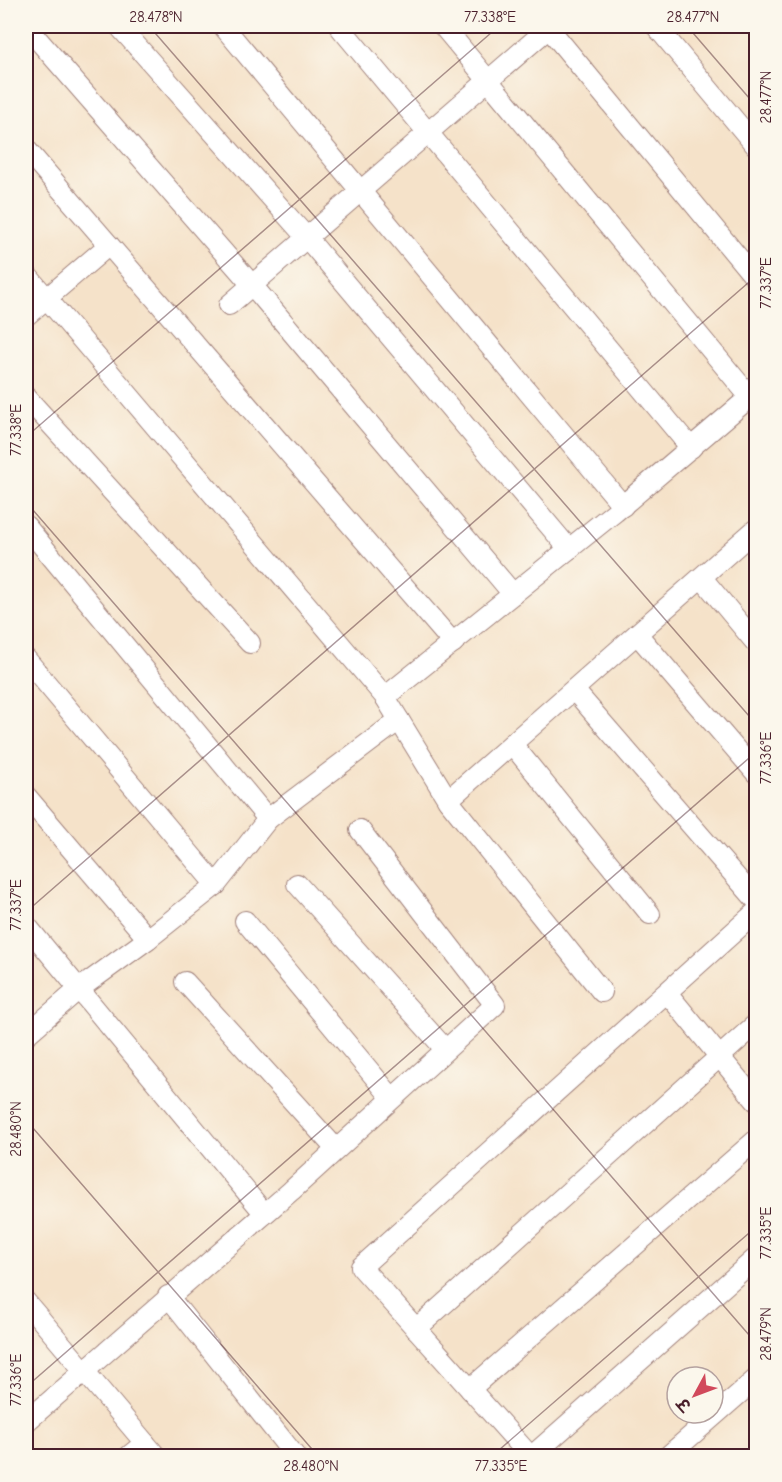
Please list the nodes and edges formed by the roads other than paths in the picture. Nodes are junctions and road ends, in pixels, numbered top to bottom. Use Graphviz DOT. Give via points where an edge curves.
graph roads {
  1 [pos="26,26"];
  2 [pos="119,26"];
  3 [pos="223,26"];
  4 [pos="339,26"];
  5 [pos="443,26"];
  6 [pos="549,26"];
  7 [pos="656,26"];
  8 [pos="488,80"];
  9 [pos="429,131"];
  10 [pos="756,146"];
  11 [pos="26,148"];
  12 [pos="360,191"];
  13 [pos="307,238"];
  14 [pos="109,245"];
  15 [pos="26,274"];
  16 [pos="756,279"];
  17 [pos="252,285"];
  18 [pos="46,298"];
  19 [pos="229,305"];
  20 [pos="26,316"];
  21 [pos="753,394"];
  22 [pos="26,397"];
  23 [pos="691,448"];
  24 [pos="623,506"];
  25 [pos="26,526"];
  26 [pos="756,529"];
  27 [pos="569,549"];
  28 [pos="702,578"];
  29 [pos="513,594"];
  30 [pos="637,634"];
  31 [pos="250,643"];
  32 [pos="453,643"];
  33 [pos="756,643"];
  34 [pos="26,659"];
  35 [pos="574,690"];
  36 [pos="385,697"];
  37 [pos="399,720"];
  38 [pos="512,744"];
  39 [pos="756,773"];
  40 [pos="26,796"];
  41 [pos="448,800"];
  42 [pos="268,819"];
  43 [pos="360,830"];
  44 [pos="297,884"];
  45 [pos="216,885"];
  46 [pos="756,900"];
  47 [pos="756,912"];
  48 [pos="650,914"];
  49 [pos="245,921"];
  50 [pos="26,925"];
  51 [pos="148,939"];
  52 [pos="185,982"];
  53 [pos="79,989"];
  54 [pos="602,992"];
  55 [pos="668,994"];
  56 [pos="756,1024"];
  57 [pos="26,1035"];
  58 [pos="445,1048"];
  59 [pos="720,1057"];
  60 [pos="392,1098"];
  61 [pos="756,1101"];
  62 [pos="756,1140"];
  63 [pos="336,1149"];
  64 [pos="264,1213"];
  65 [pos="756,1258"];
  66 [pos="168,1296"];
  67 [pos="26,1302"];
  68 [pos="416,1329"];
  69 [pos="84,1371"];
  70 [pos="756,1379"];
  71 [pos="470,1389"];
  72 [pos="26,1422"];
  73 [pos="150,1450"];
  74 [pos="129,1456"];
  75 [pos="295,1456"];
  76 [pos="531,1456"];
  77 [pos="668,1456"];
  1 -- 17 [label="street"];
  2 -- 13 [label="street"];
  3 -- 12 [label="street"];
  4 -- 9 [label="street"];
  5 -- 8 [label="street"];
  6 -- 8 [label="street"];
  6 -- 16 [label="street"];
  7 -- 10 [label="street"];
  8 -- 9 [label="street"];
  8 -- 21 [label="street"];
  9 -- 12 [label="street"];
  9 -- 23 [label="street"];
  11 -- 14 [label="street"];
  12 -- 13 [label="street"];
  12 -- 24 [label="street"];
  13 -- 17 [label="street"];
  13 -- 27 [label="street"];
  14 -- 18 [label="street"];
  14 -- 32 [label="street"];
  15 -- 18 [label="street"];
  17 -- 19 [label="street"];
  17 -- 29 [label="street"];
  18 -- 20 [label="street"];
  18 -- 36 [label="street"];
  21 -- 23 [label="street"];
  22 -- 31 [label="street"];
  23 -- 24 [label="street"];
  24 -- 27 [label="street"];
  25 -- 42 [label="street"];
  26 -- 28 [label="street"];
  27 -- 29 [label="street"];
  28 -- 30 [label="street"];
  28 -- 33 [label="street"];
  29 -- 32 [label="street"];
  30 -- 35 [label="street"];
  30 -- 39 [label="street"];
  32 -- 36 [label="street"];
  34 -- 45 [label="street"];
  35 -- 38 [label="street"];
  35 -- 46 [label="street"];
  36 -- 37 [label="street"];
  37 -- 41 [label="street"];
  37 -- 42 [label="street"];
  38 -- 41 [label="street"];
  38 -- 48 [label="street"];
  40 -- 51 [label="street"];
  41 -- 54 [label="street"];
  42 -- 45 [label="street"];
  43 -- 58 [label="street" via="495,1005"];
  44 -- 58 [label="street"];
  45 -- 51 [label="street"];
  47 -- 55 [label="street"];
  49 -- 60 [label="street"];
  50 -- 53 [label="street"];
  51 -- 53 [label="street"];
  52 -- 63 [label="street"];
  53 -- 57 [label="street"];
  53 -- 64 [label="street"];
  55 -- 59 [label="street"];
  55 -- 68 [label="street" via="361,1267"];
  56 -- 59 [label="street"];
  58 -- 60 [label="street"];
  59 -- 61 [label="street"];
  59 -- 68 [label="street"];
  60 -- 63 [label="street"];
  62 -- 71 [label="street"];
  63 -- 64 [label="street"];
  64 -- 66 [label="street"];
  65 -- 76 [label="street"];
  66 -- 69 [label="street"];
  66 -- 75 [label="street"];
  67 -- 69 [label="street"];
  68 -- 71 [label="street"];
  69 -- 72 [label="street"];
  69 -- 73 [label="street"];
  70 -- 77 [label="street"];
  71 -- 76 [label="street"];
  73 -- 74 [label="street"];
}
